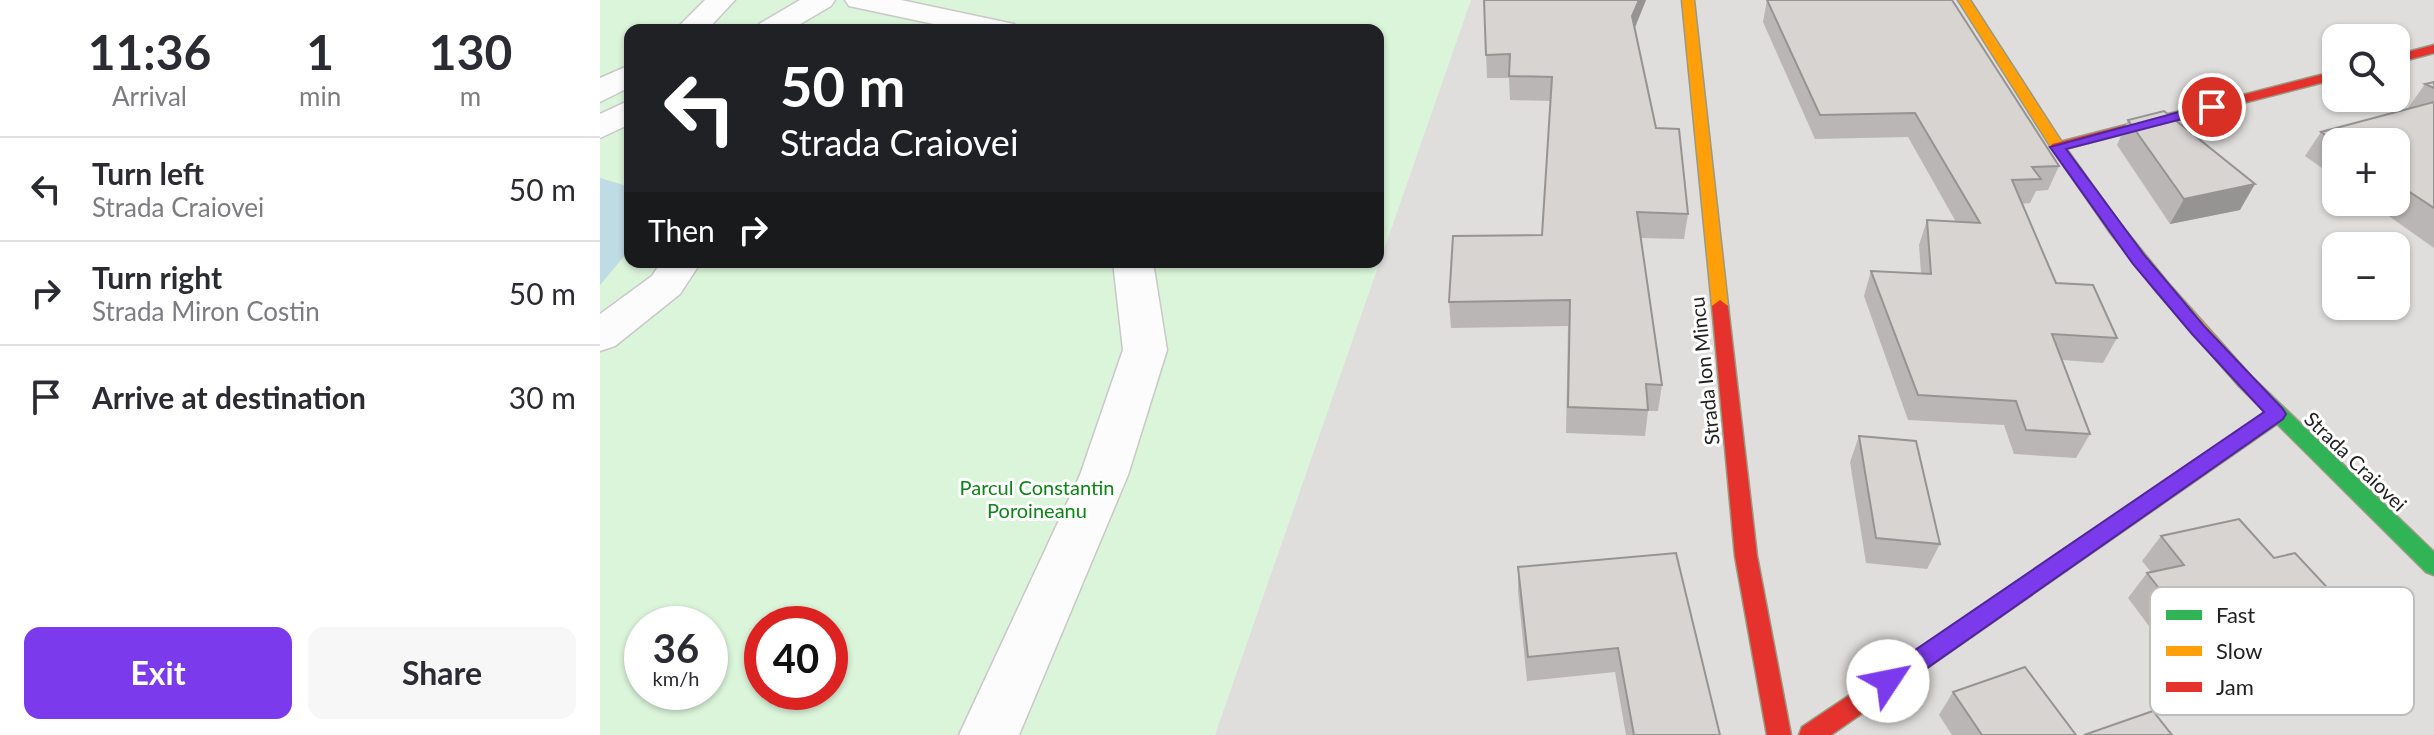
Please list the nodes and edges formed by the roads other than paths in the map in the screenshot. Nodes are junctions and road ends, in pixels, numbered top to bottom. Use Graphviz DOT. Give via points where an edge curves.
graph roads {
  1 [pos="721,0"];
  2 [pos="821,0"];
  3 [pos="859,0"];
  4 [pos="1688,0"];
  5 [pos="1964,0"];
  6 [pos="888,6"];
  7 [pos="696,24"];
  8 [pos="779,24"];
  9 [pos="860,24"];
  10 [pos="975,24"];
  11 [pos="2434,49"];
  12 [pos="2410,55"];
  13 [pos="624,78"];
  14 [pos="2322,79"];
  15 [pos="600,92"];
  16 [pos="624,114"];
  17 [pos="600,128"];
  18 [pos="600,134"];
  19 [pos="624,139"];
  20 [pos="2057,147"];
  21 [pos="1134,268"];
  22 [pos="673,273"];
  23 [pos="600,336"];
  24 [pos="2277,414"];
  25 [pos="2434,566"];
  26 [pos="989,735"];
  27 [pos="1779,735"];
  28 [pos="1811,735"];
  1 -- 7 [label="street"];
  2 -- 8 [label="street"];
  3 -- 6 [label="street"];
  4 -- 27 [label="street, Strada Ion Mincu" via="1746,556"];
  5 -- 20 [label="street, Strada Craiovei"];
  6 -- 9 [label="street"];
  6 -- 10 [label="street"];
  11 -- 12 [label="street"];
  13 -- 15 [label="street"];
  14 -- 20 [label="street"];
  16 -- 17 [label="street"];
  18 -- 19 [label="street"];
  20 -- 24 [label="street, Strada Craiovei" via="2139,260"];
  21 -- 26 [label="street" via="1145,350 1104,475"];
  22 -- 23 [label="street"];
  24 -- 25 [label="street, Strada Craiovei"];
  24 -- 28 [label="street"];
}
